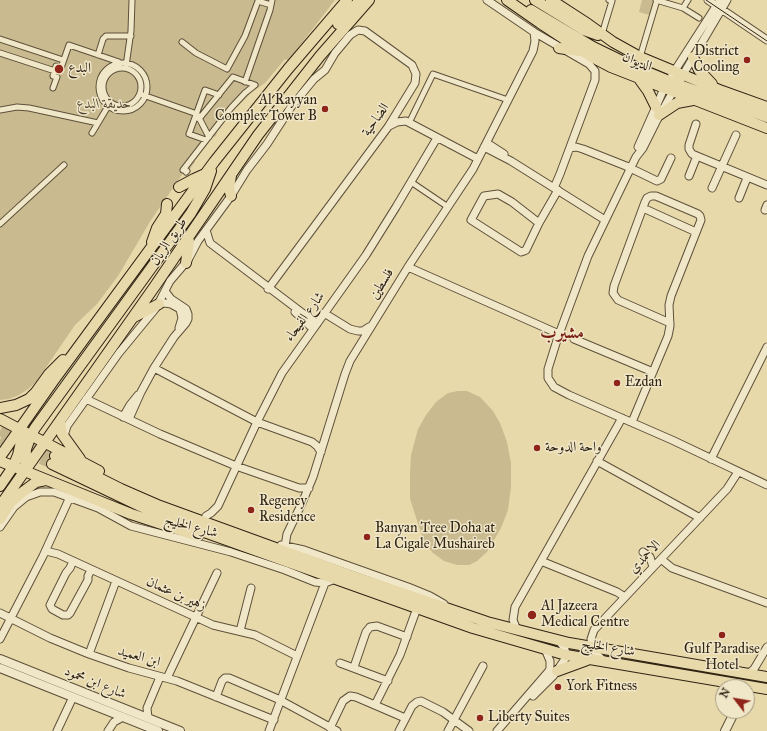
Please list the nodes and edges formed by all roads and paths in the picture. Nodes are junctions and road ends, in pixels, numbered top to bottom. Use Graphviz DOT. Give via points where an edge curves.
graph roads {
  1 [pos="132,0"];
  2 [pos="338,0"];
  3 [pos="347,0"];
  4 [pos="360,0"];
  5 [pos="369,0"];
  6 [pos="375,0"];
  7 [pos="487,0"];
  8 [pos="508,0"];
  9 [pos="535,0"];
  10 [pos="551,0"];
  11 [pos="609,0"];
  12 [pos="657,0"];
  13 [pos="688,0"];
  14 [pos="708,0"];
  15 [pos="728,0"];
  16 [pos="272,3"];
  17 [pos="719,5"];
  18 [pos="683,8"];
  19 [pos="699,18"];
  20 [pos="326,24"];
  21 [pos="341,31"];
  22 [pos="534,32"];
  23 [pos="604,35"];
  24 [pos="131,36"];
  25 [pos="0,39"];
  26 [pos="546,39"];
  27 [pos="767,40"];
  28 [pos="182,42"];
  29 [pos="559,48"];
  30 [pos="533,51"];
  31 [pos="585,52"];
  32 [pos="0,53"];
  33 [pos="98,55"];
  34 [pos="640,57"];
  35 [pos="693,58"];
  36 [pos="63,60"];
  37 [pos="119,64"];
  38 [pos="126,66"];
  39 [pos="54,71"];
  40 [pos="318,76"];
  41 [pos="638,78"];
  42 [pos="101,81"];
  43 [pos="245,82"];
  44 [pos="673,82"];
  45 [pos="53,88"];
  46 [pos="722,91"];
  47 [pos="143,95"];
  48 [pos="219,95"];
  49 [pos="508,100"];
  50 [pos="693,100"];
  51 [pos="109,104"];
  52 [pos="402,105"];
  53 [pos="767,107"];
  54 [pos="0,110"];
  55 [pos="658,111"];
  56 [pos="196,114"];
  57 [pos="767,116"];
  58 [pos="199,119"];
  59 [pos="268,121"];
  60 [pos="408,122"];
  61 [pos="98,123"];
  62 [pos="696,124"];
  63 [pos="388,126"];
  64 [pos="767,128"];
  65 [pos="92,133"];
  66 [pos="736,135"];
  67 [pos="208,138"];
  68 [pos="437,138"];
  69 [pos="486,145"];
  70 [pos="570,148"];
  71 [pos="697,156"];
  72 [pos="671,158"];
  73 [pos="478,159"];
  74 [pos="214,162"];
  75 [pos="64,165"];
  76 [pos="721,166"];
  77 [pos="630,168"];
  78 [pos="186,172"];
  79 [pos="205,174"];
  80 [pos="231,174"];
  81 [pos="689,176"];
  82 [pos="748,178"];
  83 [pos="411,182"];
  84 [pos="767,185"];
  85 [pos="179,188"];
  86 [pos="712,188"];
  87 [pos="556,189"];
  88 [pos="231,196"];
  89 [pos="739,198"];
  90 [pos="167,204"];
  91 [pos="448,207"];
  92 [pos="643,208"];
  93 [pos="605,220"];
  94 [pos="539,223"];
  95 [pos="0,224"];
  96 [pos="206,230"];
  97 [pos="696,232"];
  98 [pos="193,239"];
  99 [pos="210,243"];
  100 [pos="151,250"];
  101 [pos="186,263"];
  102 [pos="408,267"];
  103 [pos="268,289"];
  104 [pos="165,291"];
  105 [pos="159,304"];
  106 [pos="324,313"];
  107 [pos="134,317"];
  108 [pos="377,318"];
  109 [pos="670,323"];
  110 [pos="315,326"];
  111 [pos="350,329"];
  112 [pos="178,332"];
  113 [pos="559,334"];
  114 [pos="574,339"];
  115 [pos="361,344"];
  116 [pos="767,347"];
  117 [pos="76,350"];
  118 [pos="154,368"];
  119 [pos="653,372"];
  120 [pos="86,399"];
  121 [pos="0,408"];
  122 [pos="126,418"];
  123 [pos="622,418"];
  124 [pos="0,419"];
  125 [pos="60,421"];
  126 [pos="257,422"];
  127 [pos="632,422"];
  128 [pos="20,429"];
  129 [pos="31,435"];
  130 [pos="64,436"];
  131 [pos="45,442"];
  132 [pos="321,450"];
  133 [pos="22,454"];
  134 [pos="1,456"];
  135 [pos="712,459"];
  136 [pos="597,461"];
  137 [pos="83,462"];
  138 [pos="236,466"];
  139 [pos="13,467"];
  140 [pos="25,471"];
  141 [pos="738,472"];
  142 [pos="46,480"];
  143 [pos="767,485"];
  144 [pos="0,486"];
  145 [pos="309,488"];
  146 [pos="70,497"];
  147 [pos="0,506"];
  148 [pos="206,516"];
  149 [pos="700,518"];
  150 [pos="0,519"];
  151 [pos="0,527"];
  152 [pos="240,544"];
  153 [pos="281,547"];
  154 [pos="46,551"];
  155 [pos="643,552"];
  156 [pos="650,557"];
  157 [pos="661,559"];
  158 [pos="71,560"];
  159 [pos="541,561"];
  160 [pos="653,567"];
  161 [pos="94,570"];
  162 [pos="217,573"];
  163 [pos="330,581"];
  164 [pos="116,582"];
  165 [pos="315,582"];
  166 [pos="251,588"];
  167 [pos="626,597"];
  168 [pos="318,601"];
  169 [pos="767,603"];
  170 [pos="417,608"];
  171 [pos="0,613"];
  172 [pos="195,617"];
  173 [pos="12,619"];
  174 [pos="517,630"];
  175 [pos="240,631"];
  176 [pos="407,637"];
  177 [pos="0,639"];
  178 [pos="559,641"];
  179 [pos="592,647"];
  180 [pos="767,647"];
  181 [pos="545,649"];
  182 [pos="88,654"];
  183 [pos="566,655"];
  184 [pos="297,656"];
  185 [pos="0,659"];
  186 [pos="588,659"];
  187 [pos="760,660"];
  188 [pos="606,662"];
  189 [pos="340,663"];
  190 [pos="483,666"];
  191 [pos="354,667"];
  192 [pos="0,668"];
  193 [pos="557,671"];
  194 [pos="748,674"];
  195 [pos="767,676"];
  196 [pos="163,677"];
  197 [pos="388,681"];
  198 [pos="715,681"];
  199 [pos="755,689"];
  200 [pos="767,689"];
  201 [pos="73,697"];
  202 [pos="216,697"];
  203 [pos="282,701"];
  204 [pos="375,705"];
  205 [pos="147,708"];
  206 [pos="108,711"];
  207 [pos="137,714"];
  208 [pos="512,714"];
  209 [pos="123,717"];
  210 [pos="148,718"];
  211 [pos="730,719"];
  212 [pos="274,720"];
  213 [pos="404,720"];
  214 [pos="454,720"];
  215 [pos="109,729"];
  216 [pos="334,729"];
  217 [pos="57,731"];
  218 [pos="158,731"];
  219 [pos="180,731"];
  220 [pos="269,731"];
  221 [pos="399,731"];
  222 [pos="448,731"];
  223 [pos="469,731"];
  224 [pos="497,731"];
  225 [pos="725,731"];
  1 -- 24 [label="street"];
  2 -- 20 [label="main road"];
  3 -- 20 [label="main road, طريق الريان"];
  4 -- 59 [label="main road" via="314,54"];
  5 -- 21 [label="main road, طريق الريان"];
  6 -- 21 [label="main road" via="353,24"];
  7 -- 22 [label="street"];
  8 -- 31 [label="main road, الديوان"];
  8 -- 44 [label="main road" via="619,60"];
  9 -- 23 [label="main road" via="584,30"];
  10 -- 23 [label="main road, الديوان"];
  11 -- 23 [label="street" via="612,1"];
  12 -- 18 [label="street"];
  12 -- 34 [label="street"];
  13 -- 18 [label="street"];
  14 -- 17 [label="street"];
  15 -- 17 [label="street"];
  16 -- 28 [label="street" via="258,1 245,36 227,69 196,53"];
  16 -- 43 [label="street"];
  17 -- 27 [label="street"];
  17 -- 35 [label="street"];
  17 -- 44 [label="street"];
  18 -- 19 [label="street"];
  20 -- 74 [label="main road, طريق الريان"];
  21 -- 59 [label="main road, طريق الريان"];
  22 -- 26 [label="street"];
  22 -- 30 [label="street, فلسطين"];
  23 -- 34 [label="main road, الديوان"];
  24 -- 33 [label="street" via="106,36"];
  24 -- 38 [label="street"];
  25 -- 36 [label="street"];
  26 -- 29 [label="street"];
  26 -- 30 [label="street, فلسطين"];
  29 -- 31 [label="main road"];
  29 -- 70 [label="street" via="589,64 595,78"];
  30 -- 49 [label="street, فلسطين"];
  31 -- 41 [label="main road, الديوان" via="611,67"];
  32 -- 39 [label="street"];
  33 -- 36 [label="street" via="68,45"];
  33 -- 37 [label="street"];
  34 -- 44 [label="main road, الديوان"];
  35 -- 44 [label="street"];
  35 -- 46 [label="main road" via="703,75"];
  36 -- 39 [label="street" via="61,68 56,66"];
  37 -- 38 [label="street"];
  37 -- 42 [label="street" via="109,68"];
  38 -- 42 [label="street" via="113,71"];
  38 -- 47 [label="street" via="138,77"];
  39 -- 45 [label="street" via="53,76 57,77"];
  40 -- 52 [label="street, الضاحية" via="326,70 338,49 352,33 358,30 365,31 416,70 415,83"];
  40 -- 88 [label="street, طريق الريان" via="291,107"];
  41 -- 44 [label="main road, الديوان"];
  41 -- 55 [label="main road"];
  42 -- 51 [label="street"];
  43 -- 48 [label="street" via="233,77"];
  43 -- 67 [label="street" via="255,85 234,104"];
  44 -- 46 [label="main road, الديوان"];
  44 -- 50 [label="main road, الديوان"];
  44 -- 55 [label="street"];
  44 -- 57 [label="main road"];
  46 -- 53 [label="main road, الديوان"];
  47 -- 51 [label="street" via="127,106"];
  47 -- 56 [label="street"];
  48 -- 56 [label="street" via="205,90"];
  48 -- 58 [label="street"];
  49 -- 60 [label="street" via="432,74"];
  49 -- 69 [label="street, فلسطين"];
  50 -- 55 [label="main road"];
  50 -- 64 [label="main road, الديوان"];
  51 -- 61 [label="street"];
  52 -- 60 [label="street" via="402,113"];
  52 -- 63 [label="street, الضاحية"];
  54 -- 61 [label="street" via="25,107"];
  55 -- 77 [label="street" via="643,148"];
  56 -- 58 [label="street"];
  56 -- 67 [label="street" via="189,134"];
  58 -- 67 [label="street"];
  59 -- 80 [label="main road, طريق الريان"];
  60 -- 63 [label="street" via="397,122"];
  60 -- 68 [label="street"];
  61 -- 65 [label="street"];
  62 -- 71 [label="street" via="689,149"];
  63 -- 103 [label="street, الضاحية"];
  66 -- 76 [label="street"];
  67 -- 78 [label="street" via="184,170"];
  68 -- 73 [label="street"];
  68 -- 83 [label="street, شارع الفيحاء"];
  69 -- 73 [label="street, فلسطين"];
  69 -- 87 [label="street" via="501,152"];
  70 -- 77 [label="street" via="583,149"];
  70 -- 87 [label="street"];
  71 -- 76 [label="street"];
  71 -- 81 [label="street"];
  72 -- 77 [label="street" via="659,181"];
  73 -- 91 [label="street, فلسطين"];
  74 -- 79 [label="main road, طريق الريان"];
  74 -- 129 [label="main road" via="205,189 191,213"];
  75 -- 95 [label="street"];
  76 -- 82 [label="street"];
  76 -- 86 [label="street"];
  77 -- 93 [label="street"];
  79 -- 85 [label="main road"];
  79 -- 100 [label="main road, طريق الريان"];
  80 -- 88 [label="main road"];
  80 -- 98 [label="main road, طريق الريان"];
  82 -- 84 [label="street"];
  82 -- 89 [label="street"];
  83 -- 91 [label="street"];
  83 -- 106 [label="street, شارع الفيحاء" via="370,249"];
  87 -- 93 [label="street"];
  87 -- 94 [label="street"];
  88 -- 96 [label="street, طريق الريان"];
  90 -- 100 [label="main road" via="167,212 155,232"];
  91 -- 102 [label="street, فلسطين"];
  92 -- 97 [label="street"];
  92 -- 97 [label="street" via="648,198 654,196 696,213 701,218"];
  92 -- 109 [label="street" via="613,293 618,300"];
  93 -- 113 [label="street" via="578,281"];
  94 -- 94 [label="street" via="498,194 484,196 471,220 522,252 526,250"];
  96 -- 98 [label="street, طريق الريان"];
  96 -- 99 [label="street"];
  97 -- 109 [label="street" via="671,296"];
  98 -- 99 [label="street"];
  98 -- 101 [label="main road" via="188,246"];
  98 -- 107 [label="main road, طريق الريان"];
  99 -- 103 [label="street"];
  100 -- 117 [label="main road, طريق الريان"];
  101 -- 104 [label="street, طريق الريان" via="172,278"];
  102 -- 108 [label="street, فلسطين"];
  102 -- 113 [label="street"];
  103 -- 110 [label="street"];
  104 -- 105 [label="street, طريق الريان"];
  104 -- 112 [label="street" via="187,311 187,321"];
  105 -- 107 [label="main road"];
  105 -- 112 [label="street" via="171,304 180,309 182,318"];
  105 -- 120 [label="street, طريق الريان" via="124,346"];
  106 -- 110 [label="street, شارع الفيحاء"];
  106 -- 111 [label="street"];
  107 -- 125 [label="main road, طريق الريان"];
  108 -- 111 [label="street" via="366,330 360,332"];
  108 -- 115 [label="street, فلسطين"];
  109 -- 119 [label="street" via="668,336"];
  110 -- 126 [label="street, شارع الفيحاء" via="282,373"];
  111 -- 115 [label="street" via="358,336"];
  112 -- 118 [label="street"];
  113 -- 123 [label="street" via="548,369 549,381 554,387"];
  114 -- 119 [label="street"];
  115 -- 132 [label="street, فلسطين" via="345,374"];
  116 -- 135 [label="street"];
  117 -- 121 [label="main road" via="59,363 29,399"];
  117 -- 128 [label="main road, طريق الريان"];
  118 -- 122 [label="street"];
  118 -- 126 [label="street"];
  119 -- 127 [label="street"];
  120 -- 122 [label="street"];
  120 -- 130 [label="street, طريق الريان"];
  122 -- 138 [label="street"];
  123 -- 127 [label="street"];
  123 -- 136 [label="street"];
  124 -- 128 [label="main road, شارع الخليج"];
  125 -- 130 [label="main road"];
  125 -- 131 [label="main road, طريق الريان"];
  126 -- 132 [label="street" via="309,441"];
  126 -- 138 [label="street, شارع الفيحاء"];
  127 -- 135 [label="street"];
  128 -- 129 [label="main road, شارع الخليج"];
  128 -- 133 [label="main road"];
  128 -- 134 [label="main road, طريق الريان"];
  129 -- 131 [label="main road, شارع الخليج"];
  129 -- 133 [label="main road"];
  130 -- 137 [label="main road"];
  131 -- 133 [label="main road" via="36,449"];
  131 -- 137 [label="main road, شارع الخليج"];
  131 -- 140 [label="main road, طريق الريان"];
  132 -- 145 [label="street, فلسطين"];
  133 -- 134 [label="main road"];
  133 -- 139 [label="main road"];
  133 -- 140 [label="main road"];
  134 -- 139 [label="main road, شارع الخليج"];
  135 -- 141 [label="street"];
  136 -- 149 [label="street"];
  136 -- 159 [label="street"];
  137 -- 148 [label="main road, شارع الخليج" via="129,486"];
  138 -- 145 [label="street" via="299,488"];
  138 -- 148 [label="street, شارع الفيحاء" via="218,506"];
  139 -- 140 [label="main road, شارع الخليج"];
  139 -- 144 [label="main road"];
  140 -- 142 [label="main road, شارع الخليج"];
  140 -- 147 [label="main road, طريق الريان"];
  141 -- 143 [label="street"];
  141 -- 149 [label="street, الاحمدي" via="727,489"];
  142 -- 150 [label="main road" via="36,482 20,494 11,502"];
  142 -- 152 [label="main road, شارع الخليج" via="161,524 222,543"];
  145 -- 153 [label="street, فلسطين"];
  146 -- 151 [label="street, شارع الخليج" via="54,492 30,494 14,507"];
  146 -- 154 [label="street"];
  146 -- 165 [label="street, شارع الخليج" via="98,508 131,526 231,552"];
  148 -- 153 [label="main road, شارع الخليج"];
  149 -- 157 [label="street, الاحمدي"];
  152 -- 153 [label="main road, شارع الخليج" via="152,511 53,460 140,498 223,529"];
  152 -- 163 [label="main road, شارع الخليج"];
  153 -- 174 [label="main road, شارع الخليج" via="450,609"];
  154 -- 158 [label="street, زهير بن عثمان"];
  154 -- 173 [label="street"];
  155 -- 156 [label="street"];
  156 -- 157 [label="street"];
  156 -- 160 [label="street"];
  157 -- 160 [label="street, الاحمدي"];
  157 -- 169 [label="street" via="672,568"];
  158 -- 161 [label="street, زهير بن عثمان"];
  158 -- 161 [label="street" via="70,568 50,605 53,610 65,615 70,613 88,580 92,578"];
  159 -- 167 [label="street"];
  159 -- 174 [label="street" via="514,610 513,620"];
  160 -- 167 [label="street, الاحمدي"];
  161 -- 164 [label="street, زهير بن عثمان"];
  162 -- 172 [label="street"];
  163 -- 165 [label="street, شارع الخليج"];
  163 -- 168 [label="street"];
  163 -- 170 [label="main road, شارع الخليج"];
  164 -- 172 [label="street, زهير بن عثمان"];
  164 -- 182 [label="street"];
  165 -- 168 [label="street"];
  166 -- 175 [label="street"];
  167 -- 179 [label="street, الاحمدي" via="594,630"];
  168 -- 184 [label="street"];
  170 -- 176 [label="street"];
  170 -- 181 [label="main road, شارع الخليج"];
  171 -- 173 [label="street, ابن العميد"];
  172 -- 175 [label="street, زهير بن عثمان" via="217,627"];
  172 -- 196 [label="street"];
  173 -- 177 [label="street"];
  173 -- 182 [label="street, ابن العميد"];
  174 -- 178 [label="main road, شارع الخليج"];
  175 -- 184 [label="street, زهير بن عثمان" via="255,635"];
  176 -- 191 [label="street" via="370,626"];
  176 -- 197 [label="street"];
  178 -- 179 [label="main road, شارع الخليج"];
  178 -- 183 [label="street"];
  179 -- 188 [label="street"];
  179 -- 194 [label="main road, شارع الخليج"];
  180 -- 187 [label="street"];
  181 -- 183 [label="main road, شارع الخليج"];
  181 -- 208 [label="street" via="550,661 548,672"];
  182 -- 196 [label="street, ابن العميد"];
  183 -- 186 [label="main road, شارع الخليج"];
  183 -- 193 [label="street"];
  184 -- 203 [label="street"];
  185 -- 207 [label="street, شارع ابن محمود"];
  186 -- 188 [label="main road, شارع الخليج"];
  186 -- 193 [label="main road"];
  187 -- 194 [label="street"];
  187 -- 195 [label="street" via="761,670"];
  188 -- 198 [label="main road, شارع الخليج"];
  189 -- 191 [label="street"];
  190 -- 214 [label="street"];
  191 -- 197 [label="street"];
  192 -- 201 [label="street, شارع ابن محمود"];
  193 -- 208 [label="street"];
  194 -- 195 [label="main road, شارع الخليج"];
  196 -- 202 [label="street, ابن العميد"];
  196 -- 205 [label="street"];
  197 -- 204 [label="street"];
  199 -- 200 [label="main road, شارع الخليج"];
  201 -- 206 [label="street, شارع ابن محمود"];
  201 -- 217 [label="street"];
  202 -- 203 [label="street" via="222,680 227,678"];
  202 -- 212 [label="street, ابن العميد"];
  203 -- 212 [label="street"];
  203 -- 216 [label="street"];
  204 -- 213 [label="street"];
  204 -- 216 [label="street" via="354,696 348,697 343,701"];
  205 -- 207 [label="street"];
  205 -- 210 [label="street"];
  206 -- 209 [label="street, شارع ابن محمود"];
  206 -- 215 [label="street"];
  207 -- 210 [label="street, شارع ابن محمود"];
  208 -- 224 [label="street"];
  209 -- 215 [label="street" via="116,720"];
  209 -- 218 [label="street, شارع ابن محمود"];
  210 -- 219 [label="street, شارع ابن محمود"];
  211 -- 225 [label="street"];
  212 -- 220 [label="street"];
  213 -- 214 [label="street" via="414,704 421,701"];
  213 -- 221 [label="street"];
  214 -- 222 [label="street"];
  214 -- 223 [label="street"];
}
